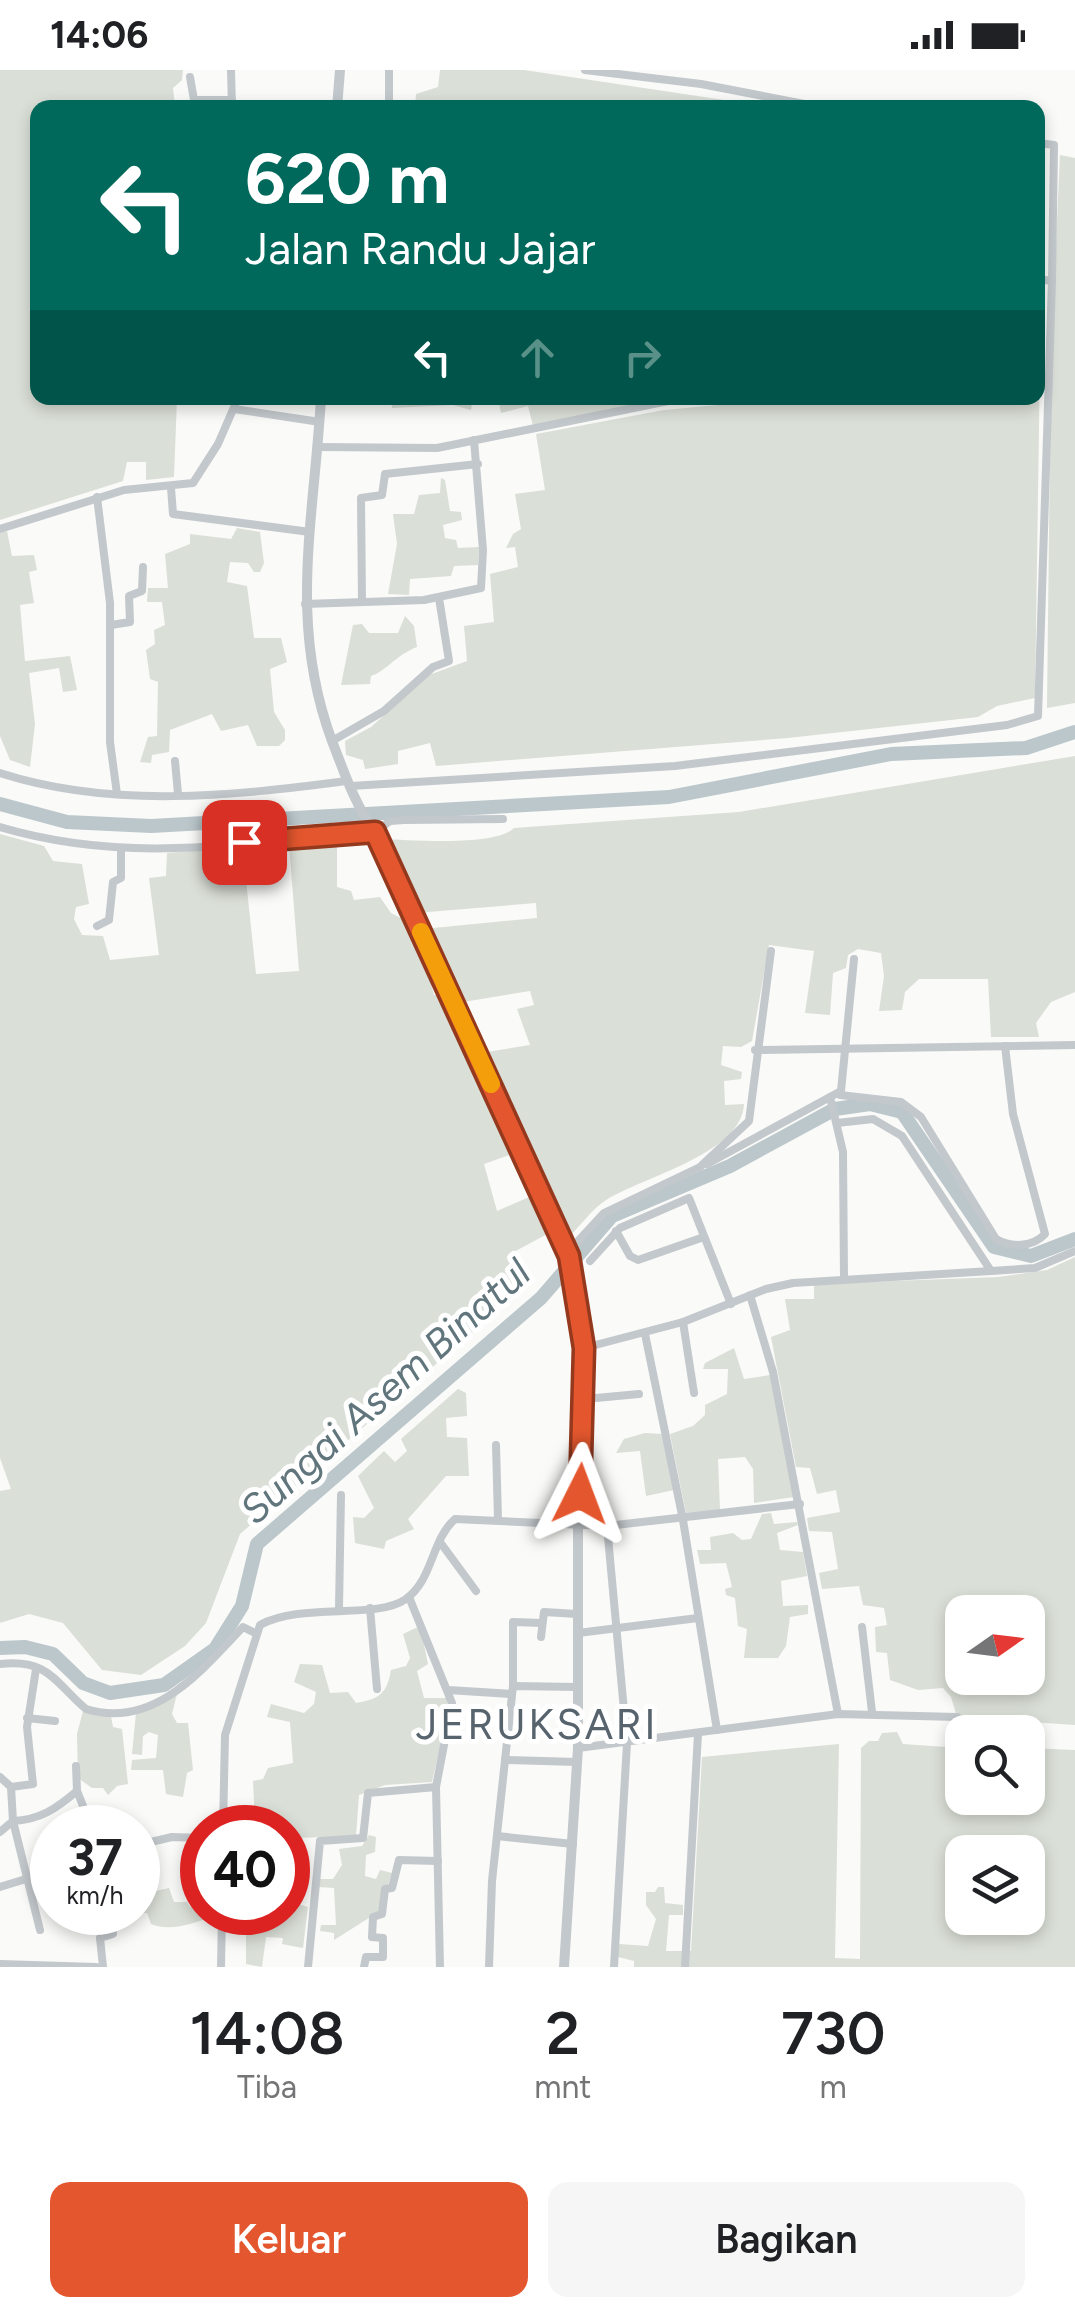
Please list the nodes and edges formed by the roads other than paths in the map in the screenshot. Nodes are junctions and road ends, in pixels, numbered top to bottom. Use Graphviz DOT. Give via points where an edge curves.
graph roads {
  1 [pos="231,70"];
  2 [pos="340,70"];
  3 [pos="389,70"];
  4 [pos="586,70"];
  5 [pos="190,77"];
  6 [pos="194,100"];
  7 [pos="232,100"];
  8 [pos="338,100"];
  9 [pos="388,100"];
  10 [pos="784,100"];
  11 [pos="1045,144"];
  12 [pos="1045,266"];
  13 [pos="235,405"];
  14 [pos="321,405"];
  15 [pos="648,405"];
  16 [pos="1042,405"];
  17 [pos="234,409"];
  18 [pos="320,422"];
  19 [pos="474,440"];
  20 [pos="318,447"];
  21 [pos="478,464"];
  22 [pos="171,488"];
  23 [pos="97,497"];
  24 [pos="0,529"];
  25 [pos="310,532"];
  26 [pos="143,566"];
  27 [pos="439,598"];
  28 [pos="362,602"];
  29 [pos="305,604"];
  30 [pos="111,625"];
  31 [pos="332,741"];
  32 [pos="175,762"];
  33 [pos="0,773"];
  34 [pos="350,786"];
  35 [pos="117,794"];
  36 [pos="178,794"];
  37 [pos="503,819"];
  38 [pos="0,827"];
  39 [pos="373,830"];
  40 [pos="121,854"];
  41 [pos="97,926"];
  42 [pos="771,951"];
  43 [pos="854,959"];
  44 [pos="1075,1045"];
  45 [pos="1005,1046"];
  46 [pos="756,1050"];
  47 [pos="844,1051"];
  48 [pos="834,1098"];
  49 [pos="837,1122"];
  50 [pos="700,1166"];
  51 [pos="616,1230"];
  52 [pos="702,1238"];
  53 [pos="1075,1251"];
  54 [pos="568,1255"];
  55 [pos="590,1262"];
  56 [pos="990,1271"];
  57 [pos="844,1278"];
  58 [pos="750,1294"];
  59 [pos="730,1304"];
  60 [pos="683,1322"];
  61 [pos="645,1334"];
  62 [pos="584,1348"];
  63 [pos="694,1393"];
  64 [pos="639,1394"];
  65 [pos="585,1399"];
  66 [pos="496,1446"];
  67 [pos="341,1495"];
  68 [pos="800,1504"];
  69 [pos="498,1520"];
  70 [pos="683,1520"];
  71 [pos="578,1526"];
  72 [pos="607,1526"];
  73 [pos="440,1542"];
  74 [pos="476,1590"];
  75 [pos="409,1597"];
  76 [pos="340,1608"];
  77 [pos="370,1608"];
  78 [pos="577,1614"];
  79 [pos="698,1618"];
  80 [pos="542,1622"];
  81 [pos="862,1627"];
  82 [pos="616,1628"];
  83 [pos="256,1632"];
  84 [pos="578,1632"];
  85 [pos="541,1637"];
  86 [pos="0,1664"];
  87 [pos="36,1669"];
  88 [pos="578,1687"];
  89 [pos="377,1690"];
  90 [pos="448,1690"];
  91 [pos="512,1690"];
  92 [pos="872,1712"];
  93 [pos="838,1714"];
  94 [pos="945,1716"];
  95 [pos="28,1718"];
  96 [pos="55,1721"];
  97 [pos="718,1730"];
  98 [pos="698,1734"];
  99 [pos="627,1743"];
  100 [pos="578,1748"];
  101 [pos="505,1760"];
  102 [pos="577,1762"];
  103 [pos="76,1766"];
  104 [pos="0,1777"];
  105 [pos="11,1787"];
  106 [pos="436,1787"];
  107 [pos="77,1791"];
  108 [pos="83,1805"];
  109 [pos="222,1805"];
  110 [pos="13,1827"];
  111 [pos="0,1832"];
  112 [pos="497,1836"];
  113 [pos="574,1844"];
  114 [pos="438,1861"];
  115 [pos="30,1878"];
  116 [pos="26,1879"];
  117 [pos="0,1887"];
  118 [pos="30,1894"];
  119 [pos="110,1935"];
  120 [pos="222,1935"];
  121 [pos="0,1964"];
  122 [pos="96,1967"];
  123 [pos="104,1967"];
  124 [pos="221,1967"];
  125 [pos="308,1967"];
  126 [pos="364,1967"];
  127 [pos="440,1967"];
  128 [pos="488,1967"];
  129 [pos="564,1967"];
  130 [pos="614,1967"];
  131 [pos="685,1967"];
  1 -- 7 [label="street"];
  2 -- 8 [label="street"];
  3 -- 9 [label="street"];
  4 -- 10 [label="street"];
  5 -- 6 [label="street"];
  11 -- 12 [label="street" via="1054,145"];
  13 -- 17 [label="street"];
  14 -- 18 [label="street"];
  15 -- 19 [label="street"];
  16 -- 34 [label="street" via="1038,716 675,766"];
  17 -- 18 [label="street"];
  17 -- 22 [label="street" via="194,483"];
  18 -- 20 [label="street"];
  19 -- 20 [label="street" via="437,448"];
  19 -- 21 [label="street"];
  20 -- 25 [label="street"];
  21 -- 27 [label="street" via="484,585"];
  21 -- 28 [label="street" via="385,474 382,494 362,498"];
  22 -- 23 [label="street"];
  22 -- 25 [label="street" via="173,514"];
  23 -- 24 [label="street"];
  23 -- 30 [label="street"];
  25 -- 29 [label="street"];
  26 -- 30 [label="street" via="142,592 129,596 130,622"];
  27 -- 28 [label="street"];
  27 -- 31 [label="street" via="449,661"];
  28 -- 29 [label="street"];
  29 -- 31 [label="street" via="312,684"];
  30 -- 35 [label="street" via="110,742"];
  31 -- 34 [label="street"];
  32 -- 36 [label="street"];
  33 -- 35 [label="street" via="71,791"];
  34 -- 36 [label="street"];
  34 -- 39 [label="street"];
  35 -- 36 [label="street"];
  37 -- 39 [label="street" via="390,821"];
  38 -- 40 [label="street"];
  39 -- 40 [label="street"];
  39 -- 54 [label="street"];
  40 -- 41 [label="street" via="109,920"];
  42 -- 46 [label="street"];
  43 -- 47 [label="street"];
  44 -- 45 [label="street"];
  45 -- 47 [label="street"];
  45 -- 48 [label="street" via="1012,1114 1044,1234 1028,1243 1011,1246 996,1238 913,1110 877,1097"];
  46 -- 47 [label="street"];
  46 -- 50 [label="street" via="748,1120"];
  47 -- 48 [label="street"];
  48 -- 49 [label="street"];
  48 -- 50 [label="street"];
  49 -- 56 [label="street" via="872,1118 902,1136"];
  49 -- 57 [label="street"];
  50 -- 54 [label="street" via="604,1213"];
  51 -- 52 [label="street" via="638,1260"];
  51 -- 52 [label="street" via="689,1198"];
  51 -- 55 [label="street"];
  52 -- 59 [label="street"];
  53 -- 56 [label="street" via="1035,1268"];
  54 -- 62 [label="street"];
  56 -- 57 [label="street"];
  57 -- 58 [label="street"];
  58 -- 59 [label="street"];
  58 -- 68 [label="street" via="774,1372"];
  59 -- 60 [label="street"];
  60 -- 61 [label="street"];
  60 -- 63 [label="street"];
  61 -- 62 [label="street"];
  61 -- 70 [label="street"];
  62 -- 65 [label="street"];
  64 -- 65 [label="street"];
  65 -- 71 [label="street"];
  66 -- 69 [label="street"];
  67 -- 76 [label="street"];
  68 -- 70 [label="street"];
  68 -- 93 [label="street"];
  69 -- 71 [label="street"];
  69 -- 73 [label="street" via="455,1519"];
  70 -- 72 [label="street"];
  70 -- 79 [label="street"];
  71 -- 72 [label="street"];
  71 -- 78 [label="street"];
  72 -- 82 [label="street"];
  73 -- 74 [label="street"];
  73 -- 75 [label="street"];
  75 -- 77 [label="street"];
  75 -- 90 [label="street"];
  76 -- 77 [label="street"];
  76 -- 83 [label="street" via="273,1618"];
  77 -- 89 [label="street"];
  78 -- 80 [label="street" via="544,1612"];
  78 -- 84 [label="street"];
  79 -- 82 [label="street"];
  79 -- 97 [label="street"];
  80 -- 85 [label="street"];
  80 -- 91 [label="street" via="513,1622"];
  81 -- 92 [label="street"];
  82 -- 84 [label="street"];
  82 -- 99 [label="street"];
  83 -- 87 [label="street" via="242,1627 201,1673 136,1712 86,1709 59,1678"];
  83 -- 109 [label="street" via="223,1747"];
  84 -- 88 [label="street"];
  86 -- 87 [label="street"];
  87 -- 95 [label="street"];
  88 -- 91 [label="street"];
  88 -- 100 [label="street"];
  90 -- 91 [label="street"];
  90 -- 106 [label="street" via="452,1714"];
  91 -- 101 [label="street"];
  92 -- 93 [label="street"];
  92 -- 94 [label="street"];
  93 -- 97 [label="street"];
  95 -- 96 [label="street"];
  95 -- 105 [label="street" via="33,1784"];
  97 -- 98 [label="street"];
  98 -- 99 [label="street"];
  98 -- 131 [label="street"];
  99 -- 100 [label="street"];
  99 -- 130 [label="street"];
  100 -- 102 [label="street"];
  101 -- 102 [label="street"];
  101 -- 112 [label="street"];
  102 -- 113 [label="street"];
  103 -- 107 [label="street"];
  104 -- 105 [label="street"];
  105 -- 110 [label="street"];
  106 -- 114 [label="street"];
  106 -- 125 [label="street" via="368,1793 362,1838 320,1841"];
  107 -- 108 [label="street"];
  107 -- 110 [label="street"];
  110 -- 111 [label="street"];
  110 -- 116 [label="street"];
  112 -- 113 [label="street"];
  112 -- 128 [label="street"];
  113 -- 129 [label="street"];
  114 -- 126 [label="street" via="396,1864 392,1888 384,1888 382,1914 373,1917 372,1937 383,1938 383,1958 366,1958"];
  114 -- 127 [label="street"];
  115 -- 116 [label="street"];
  116 -- 117 [label="street"];
  116 -- 118 [label="street"];
  119 -- 123 [label="street" via="100,1938"];
  120 -- 124 [label="street"];
  121 -- 122 [label="street"];
}
